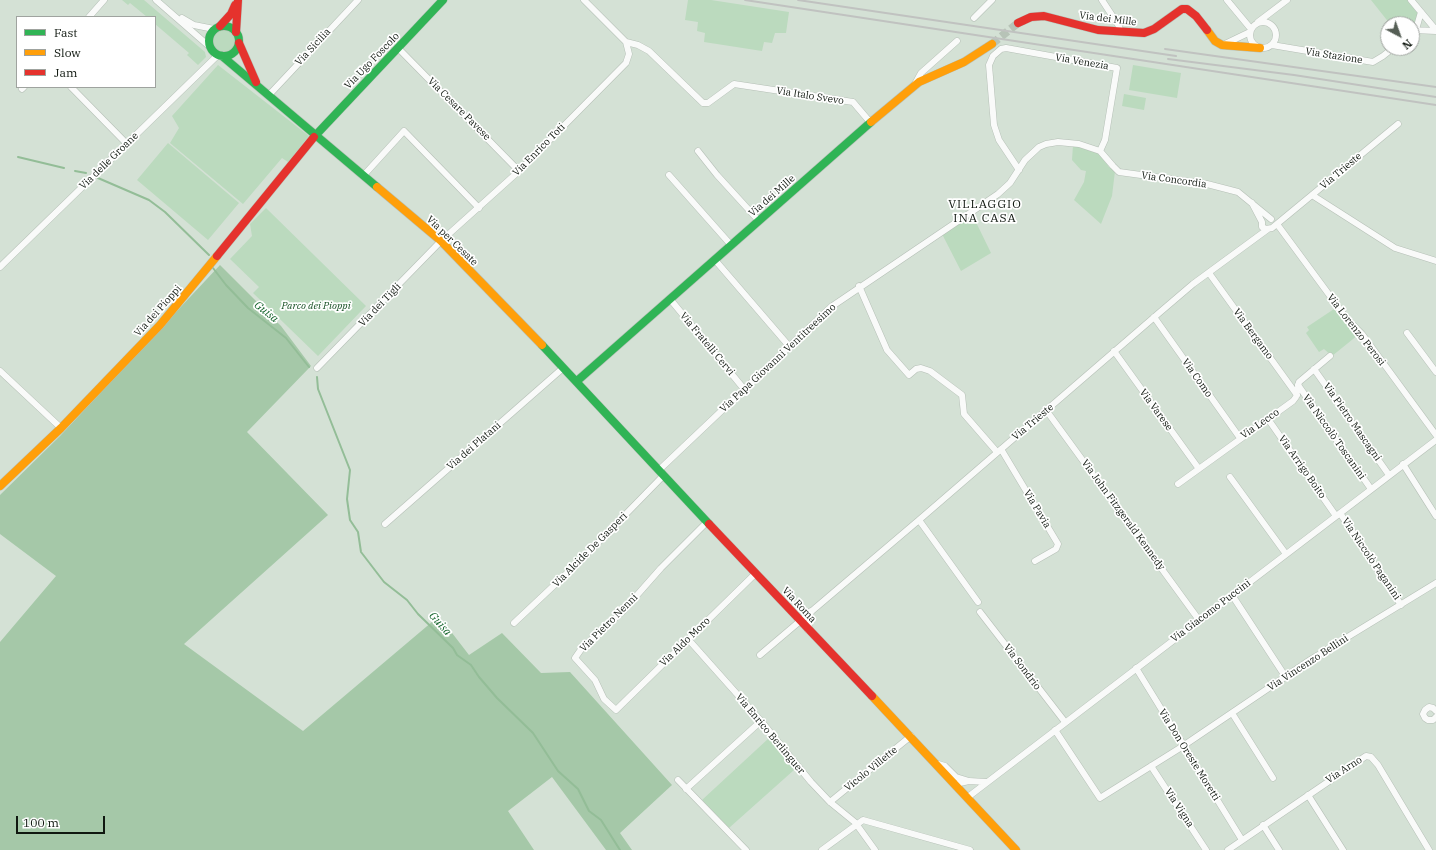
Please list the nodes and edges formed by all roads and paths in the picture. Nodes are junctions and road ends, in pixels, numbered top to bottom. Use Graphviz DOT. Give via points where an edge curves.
graph roads {
  1 [pos="104,0"];
  2 [pos="156,0"];
  3 [pos="237,0"];
  4 [pos="358,0"];
  5 [pos="443,0"];
  6 [pos="584,0"];
  7 [pos="992,0"];
  8 [pos="1102,0"];
  9 [pos="1227,0"];
  10 [pos="1287,0"];
  11 [pos="1411,0"];
  12 [pos="1281,5"];
  13 [pos="164,7"];
  14 [pos="1421,12"];
  15 [pos="90,16"];
  16 [pos="1419,16"];
  17 [pos="974,18"];
  18 [pos="1258,22"];
  19 [pos="1018,23"];
  20 [pos="1271,25"];
  21 [pos="217,27"];
  22 [pos="1250,30"];
  23 [pos="1420,31"];
  24 [pos="1436,31"];
  25 [pos="236,32"];
  26 [pos="1120,32"];
  27 [pos="958,41"];
  28 [pos="626,42"];
  29 [pos="239,43"];
  30 [pos="992,44"];
  31 [pos="1222,45"];
  32 [pos="1272,45"];
  33 [pos="210,48"];
  34 [pos="398,48"];
  35 [pos="644,48"];
  36 [pos="1260,48"];
  37 [pos="629,54"];
  38 [pos="220,56"];
  39 [pos="1383,56"];
  40 [pos="914,85"];
  41 [pos="259,86"];
  42 [pos="72,88"];
  43 [pos="269,95"];
  44 [pos="870,122"];
  45 [pos="1398,124"];
  46 [pos="316,135"];
  47 [pos="126,144"];
  48 [pos="698,151"];
  49 [pos="1100,151"];
  50 [pos="519,170"];
  51 [pos="1019,170"];
  52 [pos="364,175"];
  53 [pos="670,175"];
  54 [pos="1312,195"];
  55 [pos="1252,203"];
  56 [pos="479,208"];
  57 [pos="759,221"];
  58 [pos="1275,222"];
  59 [pos="1264,226"];
  60 [pos="441,241"];
  61 [pos="731,245"];
  62 [pos="715,260"];
  63 [pos="1436,261"];
  64 [pos="0,267"];
  65 [pos="1209,273"];
  66 [pos="859,286"];
  67 [pos="670,299"];
  68 [pos="1154,317"];
  69 [pos="1408,333"];
  70 [pos="789,346"];
  71 [pos="1114,351"];
  72 [pos="1330,356"];
  73 [pos="318,368"];
  74 [pos="563,368"];
  75 [pos="1314,369"];
  76 [pos="0,371"];
  77 [pos="1436,372"];
  78 [pos="577,381"];
  79 [pos="1298,385"];
  80 [pos="744,389"];
  81 [pos="1297,394"];
  82 [pos="1046,410"];
  83 [pos="1268,418"];
  84 [pos="618,425"];
  85 [pos="61,428"];
  86 [pos="1436,435"];
  87 [pos="1240,438"];
  88 [pos="1436,440"];
  89 [pos="999,451"];
  90 [pos="1403,464"];
  91 [pos="1199,469"];
  92 [pos="662,473"];
  93 [pos="1389,475"];
  94 [pos="1230,477"];
  95 [pos="1178,484"];
  96 [pos="0,486"];
  97 [pos="1371,489"];
  98 [pos="1338,514"];
  99 [pos="1436,516"];
  100 [pos="919,520"];
  101 [pos="707,522"];
  102 [pos="385,524"];
  103 [pos="1286,554"];
  104 [pos="1035,561"];
  105 [pos="755,574"];
  106 [pos="1436,583"];
  107 [pos="1232,595"];
  108 [pos="978,602"];
  109 [pos="1401,605"];
  110 [pos="811,611"];
  111 [pos="980,612"];
  112 [pos="1199,620"];
  113 [pos="800,621"];
  114 [pos="514,622"];
  115 [pos="808,630"];
  116 [pos="688,638"];
  117 [pos="760,654"];
  118 [pos="1136,668"];
  119 [pos="1285,676"];
  120 [pos="616,710"];
  121 [pos="1436,711"];
  122 [pos="1232,713"];
  123 [pos="1436,717"];
  124 [pos="761,721"];
  125 [pos="1065,722"];
  126 [pos="1055,730"];
  127 [pos="911,736"];
  128 [pos="1183,746"];
  129 [pos="938,764"];
  130 [pos="1151,766"];
  131 [pos="1273,778"];
  132 [pos="678,780"];
  133 [pos="969,781"];
  134 [pos="986,782"];
  135 [pos="955,784"];
  136 [pos="686,789"];
  137 [pos="1308,795"];
  138 [pos="968,797"];
  139 [pos="830,802"];
  140 [pos="857,825"];
  141 [pos="1263,825"];
  142 [pos="1242,840"];
  143 [pos="746,850"];
  144 [pos="822,850"];
  145 [pos="875,850"];
  146 [pos="970,850"];
  147 [pos="1016,850"];
  148 [pos="1206,850"];
  149 [pos="1228,850"];
  150 [pos="1279,850"];
  151 [pos="1343,850"];
  152 [pos="1429,850"];
  1 -- 15 [label="street"];
  2 -- 13 [label="street"];
  3 -- 21 [label="street" via="232,14"];
  3 -- 25 [label="street"];
  4 -- 43 [label="street, Via Sicilia"];
  5 -- 34 [label="street, Via Ugo Foscolo"];
  6 -- 28 [label="street"];
  7 -- 17 [label="street"];
  8 -- 26 [label="street" via="1119,26"];
  9 -- 22 [label="street"];
  10 -- 12 [label="street"];
  11 -- 14 [label="street"];
  12 -- 18 [label="street"];
  12 -- 20 [label="street" via="1274,14"];
  13 -- 21 [label="street" via="186,22"];
  13 -- 33 [label="street"];
  14 -- 16 [label="street"];
  14 -- 24 [label="street"];
  18 -- 20 [label="street" via="1267,22"];
  18 -- 22 [label="street"];
  19 -- 26 [label="street, Via dei Mille" via="1031,17 1044,16 1098,30"];
  20 -- 32 [label="street" via="1276,35"];
  21 -- 25 [label="street" via="229,26"];
  21 -- 33 [label="street" via="209,38"];
  22 -- 31 [label="street"];
  22 -- 36 [label="street" via="1250,40"];
  23 -- 24 [label="street"];
  25 -- 29 [label="street"];
  26 -- 31 [label="street, Via dei Mille" via="1148,32 1182,9 1187,9 1196,16 1215,41"];
  27 -- 40 [label="street" via="921,73"];
  28 -- 35 [label="street"];
  28 -- 37 [label="street"];
  29 -- 38 [label="street" via="238,48 231,54"];
  29 -- 41 [label="street, Via per Cesate"];
  30 -- 40 [label="street, Via dei Mille" via="969,60"];
  31 -- 36 [label="street"];
  32 -- 36 [label="street"];
  32 -- 39 [label="street, Via Stazione" via="1373,62"];
  33 -- 38 [label="street"];
  34 -- 46 [label="street, Via Ugo Foscolo"];
  34 -- 50 [label="street, Via Cesare Pavese"];
  35 -- 37 [label="street"];
  35 -- 44 [label="street, Via Italo Svevo" via="703,103 708,103 730,86 741,85 853,102"];
  37 -- 50 [label="street, Via Enrico Toti" via="623,66"];
  38 -- 41 [label="street, Via per Cesate"];
  38 -- 47 [label="street, Via delle Groane"];
  40 -- 44 [label="street, Via dei Mille"];
  41 -- 43 [label="street, Via per Cesate"];
  42 -- 47 [label="street"];
  43 -- 46 [label="street, Via per Cesate"];
  44 -- 57 [label="street, Via dei Mille"];
  45 -- 54 [label="street, Via Trieste"];
  46 -- 52 [label="street, Via per Cesate"];
  46 -- 85 [label="street, Via dei Pioppi" via="179,304"];
  47 -- 64 [label="street, Via delle Groane"];
  48 -- 57 [label="street"];
  49 -- 51 [label="street" via="1069,142 1046,144 1032,152"];
  49 -- 51 [label="street, Via Venezia" via="1105,140 1117,68 1001,49 993,56 989,65 994,125 999,140"];
  49 -- 55 [label="street, Via Concordia" via="1120,172 1226,188 1238,192"];
  50 -- 56 [label="street, Via Enrico Toti"];
  51 -- 66 [label="street, Via Papa Giovanni Ventitreesimo" via="1010,183 992,198"];
  52 -- 56 [label="street" via="404,131"];
  52 -- 60 [label="street, Via per Cesate"];
  53 -- 61 [label="street"];
  54 -- 58 [label="street, Via Trieste"];
  54 -- 63 [label="street" via="1395,248"];
  55 -- 58 [label="street, Via Concordia"];
  55 -- 59 [label="street, Via Concordia"];
  56 -- 60 [label="street, Via Enrico Toti"];
  57 -- 61 [label="street, Via dei Mille"];
  58 -- 59 [label="street"];
  58 -- 59 [label="street"];
  58 -- 86 [label="street, Via Lorenzo Perosi"];
  59 -- 65 [label="street, Via Trieste" via="1258,237"];
  60 -- 73 [label="street, Via dei Tigli"];
  60 -- 74 [label="street, Via per Cesate"];
  61 -- 62 [label="street, Via dei Mille"];
  62 -- 67 [label="street, Via dei Mille"];
  62 -- 70 [label="street"];
  65 -- 68 [label="street, Via Trieste"];
  65 -- 81 [label="street, Via Bergamo"];
  66 -- 70 [label="street, Via Papa Giovanni Ventitreesimo" via="831,306"];
  66 -- 89 [label="street" via="887,350 909,375 921,368 930,371 962,395 964,414"];
  67 -- 78 [label="street, Via dei Mille"];
  67 -- 80 [label="street, Via Fratelli Cervi"];
  68 -- 71 [label="street, Via Trieste"];
  68 -- 87 [label="street, Via Como"];
  69 -- 77 [label="street"];
  70 -- 80 [label="street, Via Papa Giovanni Ventitreesimo"];
  71 -- 82 [label="street, Via Trieste"];
  71 -- 91 [label="street, Via Varese"];
  72 -- 75 [label="street"];
  74 -- 78 [label="street, Via per Cesate"];
  74 -- 102 [label="street, Via dei Platani"];
  75 -- 79 [label="street"];
  75 -- 93 [label="street, Via Pietro Mascagni"];
  76 -- 85 [label="street"];
  78 -- 84 [label="street, Via per Cesate"];
  79 -- 81 [label="street"];
  79 -- 97 [label="street, Via Niccolò Toscanini"];
  80 -- 92 [label="street, Via Papa Giovanni Ventitreesimo"];
  81 -- 83 [label="street, Via Lecco" via="1293,401"];
  82 -- 89 [label="street, Via Trieste"];
  82 -- 112 [label="street, Via John Fitzgerald Kennedy"];
  83 -- 87 [label="street, Via Lecco"];
  83 -- 98 [label="street, Via Arrigo Boito"];
  84 -- 92 [label="street, Via Roma"];
  85 -- 96 [label="street, Via dei Pioppi"];
  87 -- 91 [label="street, Via Lecco"];
  88 -- 90 [label="street, Via Giacomo Puccini"];
  89 -- 100 [label="street, Via Trieste"];
  89 -- 104 [label="street, Via Pavia" via="1058,544 1056,549"];
  90 -- 93 [label="street, Via Giacomo Puccini"];
  90 -- 99 [label="street"];
  91 -- 95 [label="street, Via Lecco"];
  92 -- 101 [label="street, Via Roma"];
  92 -- 114 [label="street, Via Alcide De Gasperi" via="581,560"];
  93 -- 97 [label="street, Via Giacomo Puccini"];
  94 -- 103 [label="street"];
  97 -- 98 [label="street, Via Giacomo Puccini"];
  98 -- 103 [label="street, Via Giacomo Puccini"];
  98 -- 109 [label="street, Via Niccolò Paganini"];
  100 -- 108 [label="street"];
  100 -- 110 [label="street, Via Trieste"];
  101 -- 105 [label="street, Via Roma"];
  101 -- 120 [label="street, Via Pietro Nenni" via="575,658 595,680 604,699"];
  103 -- 107 [label="street, Via Giacomo Puccini"];
  105 -- 113 [label="street, Via Roma"];
  105 -- 116 [label="street, Via Aldo Moro"];
  106 -- 109 [label="street, Via Vincenzo Bellini"];
  107 -- 112 [label="street, Via Giacomo Puccini"];
  107 -- 119 [label="street"];
  109 -- 119 [label="street, Via Vincenzo Bellini"];
  110 -- 113 [label="street, Via Trieste"];
  110 -- 115 [label="street"];
  111 -- 125 [label="street, Via Sondrio"];
  112 -- 118 [label="street, Via Giacomo Puccini"];
  113 -- 115 [label="street, Via Roma"];
  113 -- 117 [label="street, Via Trieste"];
  115 -- 127 [label="street, Via Roma"];
  116 -- 120 [label="street, Via Aldo Moro"];
  116 -- 124 [label="street, Via Enrico Berlinguer"];
  118 -- 125 [label="street, Via Giacomo Puccini"];
  118 -- 128 [label="street, Via Don Oreste Moretti"];
  119 -- 122 [label="street, Via Vincenzo Bellini"];
  121 -- 123 [label="street" via="1428,708 1423,714 1428,720"];
  122 -- 128 [label="street, Via Vincenzo Bellini"];
  122 -- 131 [label="street"];
  124 -- 136 [label="street"];
  124 -- 139 [label="street, Via Enrico Berlinguer" via="797,767"];
  125 -- 126 [label="street, Via Giacomo Puccini"];
  126 -- 130 [label="street, Via Vincenzo Bellini" via="1100,798"];
  126 -- 134 [label="street, Via Giacomo Puccini"];
  127 -- 129 [label="street, Via Roma"];
  127 -- 139 [label="street, Vicolo Villette"];
  128 -- 130 [label="street, Via Vincenzo Bellini"];
  128 -- 142 [label="street, Via Don Oreste Moretti"];
  129 -- 133 [label="street" via="945,766 956,777"];
  129 -- 135 [label="street, Via Roma"];
  130 -- 148 [label="street, Via Vigna"];
  132 -- 136 [label="street"];
  133 -- 134 [label="street"];
  133 -- 135 [label="street"];
  134 -- 138 [label="street, Via Giacomo Puccini"];
  135 -- 138 [label="street, Via Roma"];
  136 -- 143 [label="street"];
  137 -- 141 [label="street, Via Arno"];
  137 -- 151 [label="street"];
  137 -- 152 [label="street, Via Arno" via="1364,757 1371,758 1378,765"];
  138 -- 147 [label="street, Via Roma"];
  139 -- 140 [label="street, Via Enrico Berlinguer"];
  140 -- 144 [label="street"];
  140 -- 145 [label="street, Via Enrico Berlinguer"];
  140 -- 146 [label="street" via="861,820 871,821"];
  141 -- 142 [label="street, Via Arno"];
  141 -- 150 [label="street"];
  142 -- 149 [label="street, Via Arno"];
}
